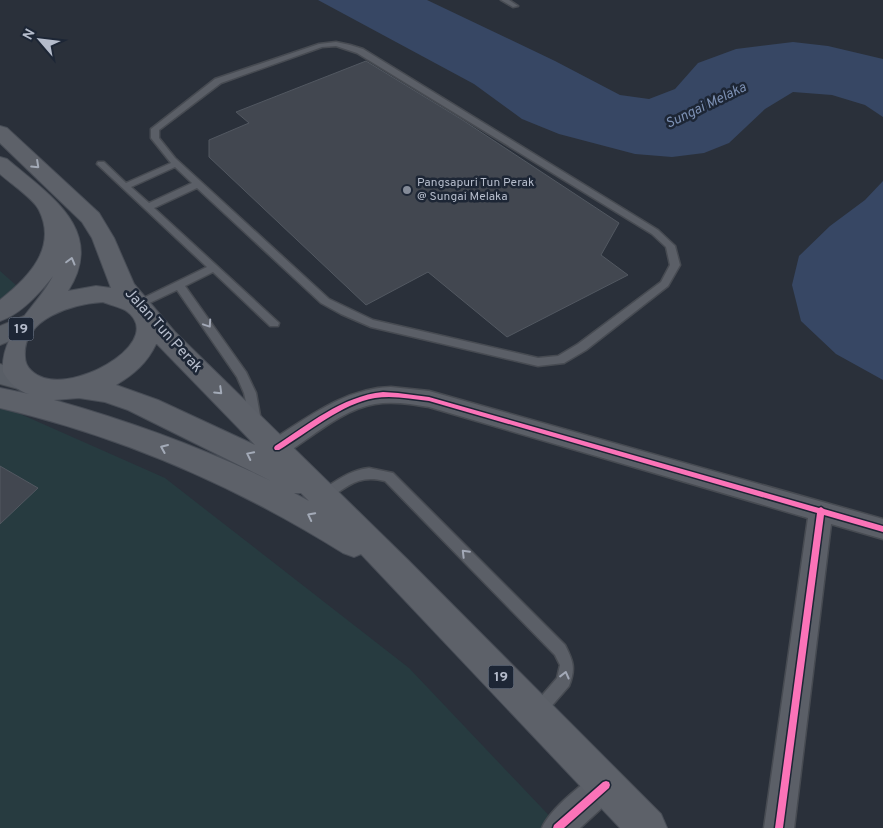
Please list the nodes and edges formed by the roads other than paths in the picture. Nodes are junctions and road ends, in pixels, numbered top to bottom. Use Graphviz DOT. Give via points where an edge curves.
graph roads {
  1 [pos="504,0"];
  2 [pos="515,6"];
  3 [pos="0,132"];
  4 [pos="0,163"];
  5 [pos="101,164"];
  6 [pos="176,164"];
  7 [pos="198,184"];
  8 [pos="126,186"];
  9 [pos="148,207"];
  10 [pos="49,208"];
  11 [pos="214,268"];
  12 [pos="179,285"];
  13 [pos="137,305"];
  14 [pos="0,312"];
  15 [pos="29,320"];
  16 [pos="274,323"];
  17 [pos="0,336"];
  18 [pos="11,377"];
  19 [pos="80,388"];
  20 [pos="0,398"];
  21 [pos="255,426"];
  22 [pos="277,448"];
  23 [pos="323,496"];
  24 [pos="821,510"];
  25 [pos="883,529"];
  26 [pos="397,570"];
  27 [pos="536,713"];
  28 [pos="606,785"];
  29 [pos="557,828"];
  30 [pos="647,828"];
  31 [pos="779,828"];
  1 -- 2 [label="lane"];
  3 -- 13 [label="main road, Jalan Tun Perak, one-way" via="91,218 123,287"];
  4 -- 10 [label="main road"];
  5 -- 8 [label="lane"];
  6 -- 7 [label="lane"];
  6 -- 7 [label="lane" via="155,138 155,129 218,81 322,45 348,46 655,232 670,246 675,265 665,284 582,347 560,360 538,362 371,323 344,312 325,301"];
  6 -- 8 [label="lane"];
  7 -- 9 [label="lane"];
  8 -- 9 [label="lane"];
  9 -- 11 [label="lane"];
  10 -- 14 [label="main road" via="56,232 45,271 26,294"];
  15 -- 10 [label="main road, one-way" via="54,295 66,277 73,251 66,228"];
  11 -- 12 [label="lane"];
  11 -- 16 [label="lane"];
  12 -- 13 [label="lane"];
  12 -- 21 [label="lane, one-way" via="242,375 250,394"];
  13 -- 15 [label="main road, 19" via="124,298 88,295 67,299"];
  13 -- 19 [label="main road, 19" via="149,327 138,356 116,374"];
  13 -- 21 [label="main road, Jalan Tun Perak / 19, one-way"];
  15 -- 17 [label="main road, 19"];
  15 -- 18 [label="main road, 19" via="11,345"];
  18 -- 19 [label="main road, 19" via="38,388"];
  23 -- 19 [label="main road, Jalan Tun Perak / 19, one-way" via="256,458 144,406 117,395"];
  26 -- 20 [label="main road, one-way" via="318,520 239,480 158,445 86,419"];
  21 -- 22 [label="main road, Jalan Tun Perak / 19"];
  22 -- 23 [label="main road, Jalan Tun Perak / 19"];
  22 -- 24 [label="street" via="368,397 398,394 429,399"];
  23 -- 26 [label="main road, Jalan Tun Perak / 19"];
  27 -- 23 [label="lane, one-way" via="564,681 567,665 560,650 389,477 374,471 360,473"];
  24 -- 25 [label="street"];
  24 -- 31 [label="street"];
  26 -- 27 [label="main road, Jalan Tun Perak / 19"];
  27 -- 28 [label="main road, Jalan Tun Perak / 19"];
  28 -- 29 [label="street"];
  28 -- 30 [label="main road, Jalan Tun Perak / 19"];
}
